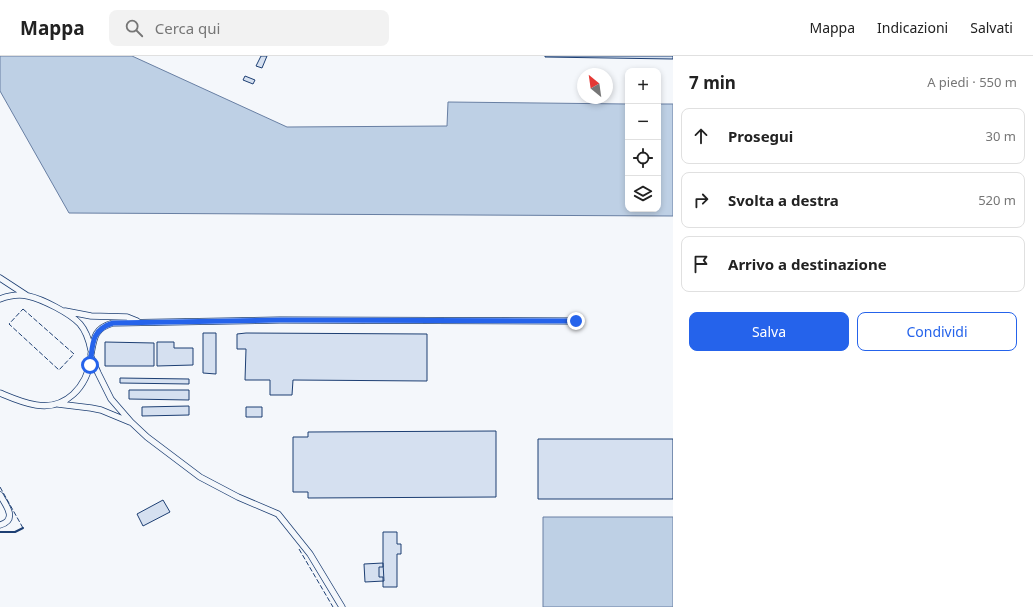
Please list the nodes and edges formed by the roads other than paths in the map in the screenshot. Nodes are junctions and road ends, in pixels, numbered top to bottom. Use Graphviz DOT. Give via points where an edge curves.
graph roads {
  1 [pos="0,278"];
  2 [pos="27,295"];
  3 [pos="0,299"];
  4 [pos="61,310"];
  5 [pos="576,321"];
  6 [pos="141,322"];
  7 [pos="92,356"];
  8 [pos="0,393"];
  9 [pos="56,404"];
  10 [pos="131,422"];
  11 [pos="0,495"];
  12 [pos="0,525"];
  13 [pos="342,607"];
  1 -- 2 [label="street"];
  2 -- 3 [label="street"];
  2 -- 4 [label="street"];
  4 -- 6 [label="street" via="91,316 127,317"];
  4 -- 7 [label="street" via="84,330"];
  5 -- 6 [label="street"];
  6 -- 7 [label="street" via="113,323 104,327 94,339"];
  7 -- 9 [label="street" via="86,377 78,390"];
  7 -- 10 [label="street" via="111,399"];
  8 -- 9 [label="street" via="31,404"];
  9 -- 10 [label="street" via="101,410"];
  10 -- 13 [label="street" via="200,477 278,514 310,554"];
  11 -- 12 [label="street" via="10,515 7,522"];
}
